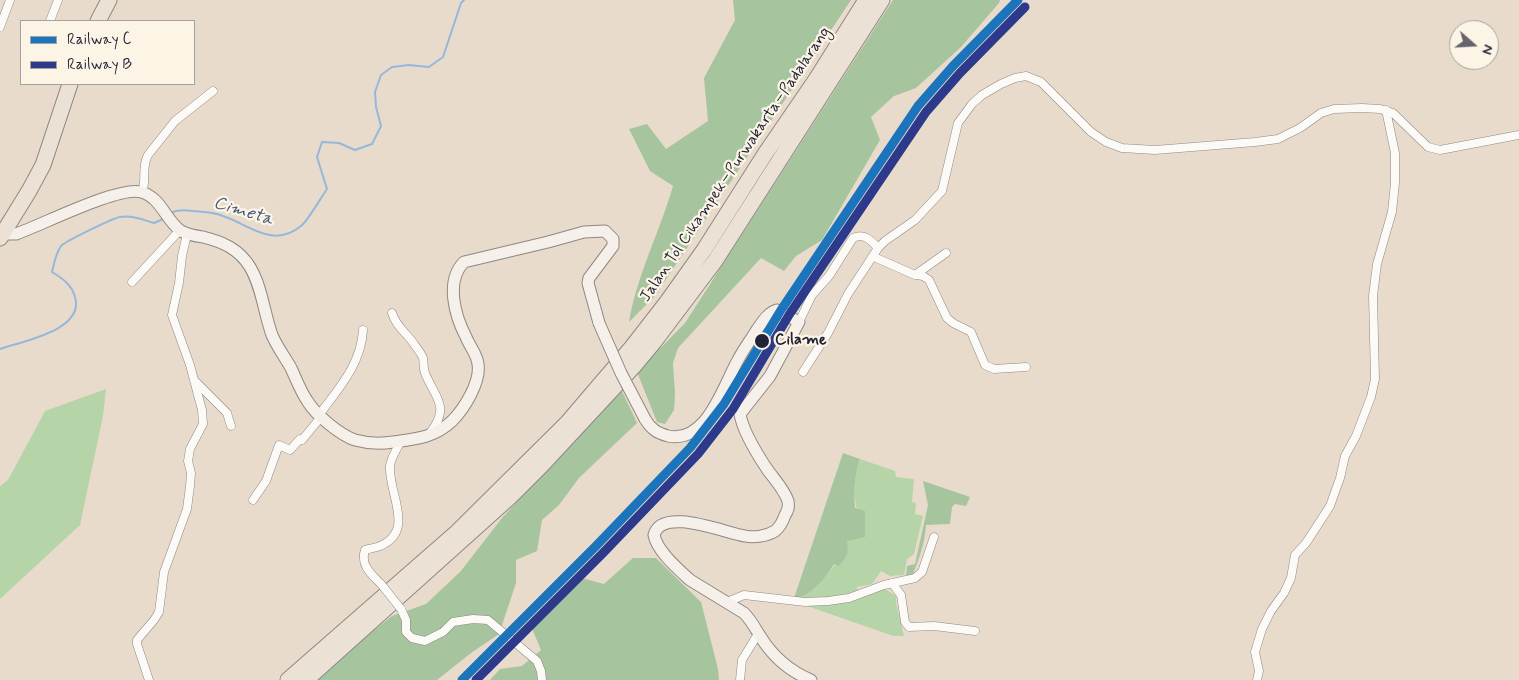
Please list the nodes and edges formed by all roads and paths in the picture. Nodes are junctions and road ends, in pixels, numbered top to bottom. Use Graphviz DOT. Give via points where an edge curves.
graph roads {
  1 [pos="10,0"];
  2 [pos="58,0"];
  3 [pos="109,0"];
  4 [pos="866,0"];
  5 [pos="882,0"];
  6 [pos="50,20"];
  7 [pos="99,20"];
  8 [pos="0,27"];
  9 [pos="70,85"];
  10 [pos="212,91"];
  11 [pos="1386,110"];
  12 [pos="1519,135"];
  13 [pos="142,192"];
  14 [pos="184,232"];
  15 [pos="2,236"];
  16 [pos="878,248"];
  17 [pos="946,253"];
  18 [pos="874,257"];
  19 [pos="917,274"];
  20 [pos="132,282"];
  21 [pos="392,313"];
  22 [pos="799,322"];
  23 [pos="363,330"];
  24 [pos="1026,367"];
  25 [pos="803,372"];
  26 [pos="194,380"];
  27 [pos="320,416"];
  28 [pos="231,426"];
  29 [pos="427,437"];
  30 [pos="401,441"];
  31 [pos="253,500"];
  32 [pos="934,537"];
  33 [pos="892,583"];
  34 [pos="727,602"];
  35 [pos="975,631"];
  36 [pos="758,634"];
  37 [pos="149,680"];
  38 [pos="288,680"];
  39 [pos="306,680"];
  40 [pos="542,680"];
  41 [pos="740,680"];
  42 [pos="811,680"];
  43 [pos="1257,680"];
  1 -- 8 [label="street"];
  2 -- 6 [label="street"];
  3 -- 7 [label="highway"];
  4 -- 38 [label="highway, Jalan Tol Cikampek–Purwakarta–Padalarang" via="704,250 620,361 567,423 455,534"];
  5 -- 39 [label="highway, Jalan Tol Cikampek–Purwakarta–Padalarang" via="715,261 634,366 510,497"];
  9 -- 15 [label="highway" via="43,165"];
  10 -- 13 [label="street" via="175,121 148,155"];
  11 -- 12 [label="street" via="1433,150"];
  11 -- 16 [label="street" via="1334,109 1321,113 1278,139 1155,150 1122,148 1091,132 1041,82 1026,76 1015,78 982,95 972,104 958,123 942,191 915,220"];
  11 -- 43 [label="street" via="1395,153 1395,183 1392,212 1377,264 1373,296 1374,379 1370,397 1345,456 1330,506 1295,555 1291,578 1262,629 1255,652 1259,671"];
  13 -- 14 [label="street" via="157,202"];
  13 -- 15 [label="street" via="122,193 16,234"];
  14 -- 20 [label="street"];
  14 -- 26 [label="street" via="172,315"];
  14 -- 27 [label="street" via="228,245 246,262 273,337 308,402"];
  16 -- 18 [label="street"];
  16 -- 22 [label="street" via="864,236 853,238 829,276 812,295"];
  17 -- 19 [label="street"];
  18 -- 19 [label="street" via="912,275"];
  18 -- 25 [label="street" via="848,294"];
  19 -- 24 [label="street" via="929,280 950,321 971,332 985,365 994,368"];
  21 -- 29 [label="street" via="401,331 410,338 423,358 425,372 439,400 439,417"];
  22 -- 29 [label="street, bridge" via="781,310 774,310 738,360 720,398 697,430 675,437 654,431 645,419 599,323 588,283 613,246 613,238 605,231 584,232 464,262 455,279 454,297 460,324 476,355 479,373 461,411 440,432"];
  22 -- 34 [label="street" via="770,376 740,414 758,454 788,501 788,511 781,525 770,533 753,537 674,521 659,526 655,532 654,538 659,547 690,580"];
  23 -- 27 [label="street" via="363,340 352,370"];
  26 -- 28 [label="street" via="227,413"];
  26 -- 37 [label="street" via="203,424 190,449 188,509 164,572 159,612 137,640"];
  27 -- 30 [label="street" via="355,440"];
  27 -- 31 [label="street" via="290,450 279,445 266,481"];
  29 -- 30 [label="street"];
  30 -- 40 [label="street, bridge" via="390,469 399,526 388,542 365,550 364,565 401,609 406,620 406,632 412,638 425,640 443,632 453,622 488,620 537,661"];
  32 -- 33 [label="street" via="920,575"];
  33 -- 34 [label="street" via="849,598 828,601 805,602 744,595"];
  33 -- 35 [label="street" via="901,595 905,622 910,627"];
  34 -- 36 [label="street" via="750,620"];
  36 -- 41 [label="street" via="742,660"];
  36 -- 42 [label="street" via="781,663"];
}
